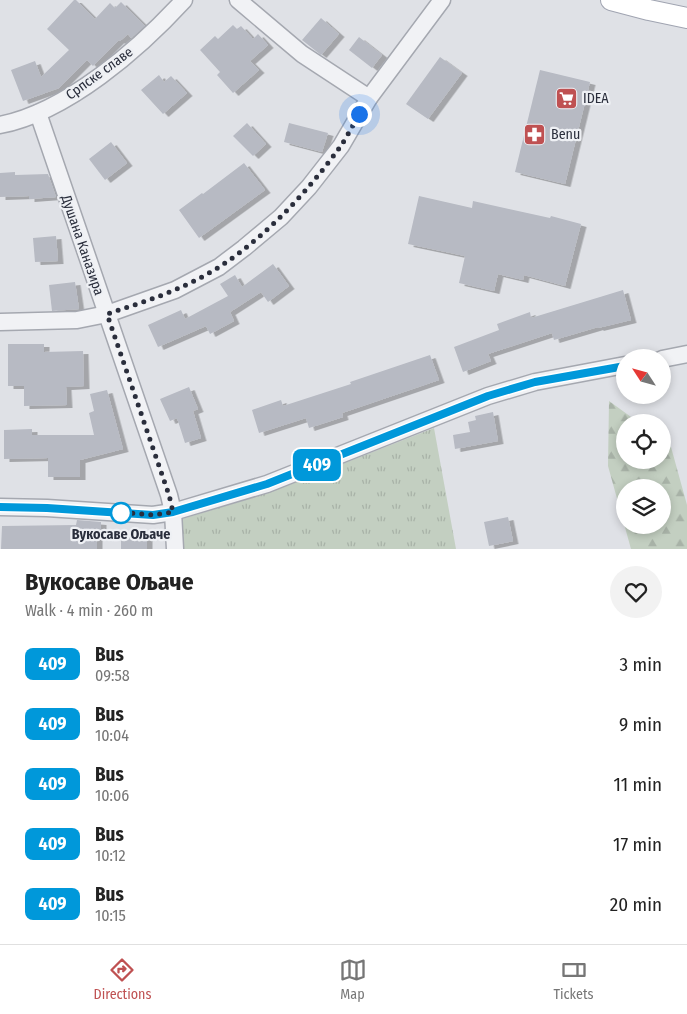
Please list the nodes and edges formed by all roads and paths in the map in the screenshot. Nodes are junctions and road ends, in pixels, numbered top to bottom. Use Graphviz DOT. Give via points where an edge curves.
graph roads {
  1 [pos="184,0"];
  2 [pos="238,0"];
  3 [pos="442,0"];
  4 [pos="611,0"];
  5 [pos="687,18"];
  6 [pos="369,98"];
  7 [pos="38,113"];
  8 [pos="0,125"];
  9 [pos="107,314"];
  10 [pos="0,322"];
  11 [pos="687,354"];
  12 [pos="671,357"];
  13 [pos="616,368"];
  14 [pos="0,507"];
  15 [pos="173,512"];
  16 [pos="175,549"];
  1 -- 7 [label="street, Српске славе" via="114,65"];
  2 -- 6 [label="street" via="302,54"];
  3 -- 6 [label="street"];
  4 -- 5 [label="main road"];
  6 -- 9 [label="street" via="341,146 308,187 281,217 244,248 220,267 175,290"];
  7 -- 8 [label="street, Српске славе"];
  7 -- 9 [label="street, Душана Каназира"];
  9 -- 10 [label="street" via="77,320"];
  9 -- 15 [label="street, Душана Каназира"];
  11 -- 12 [label="street"];
  13 -- 15 [label="street" via="535,382 488,396 267,484"];
  14 -- 15 [label="street" via="153,515"];
  15 -- 16 [label="street, Душана Каназира"];
}
